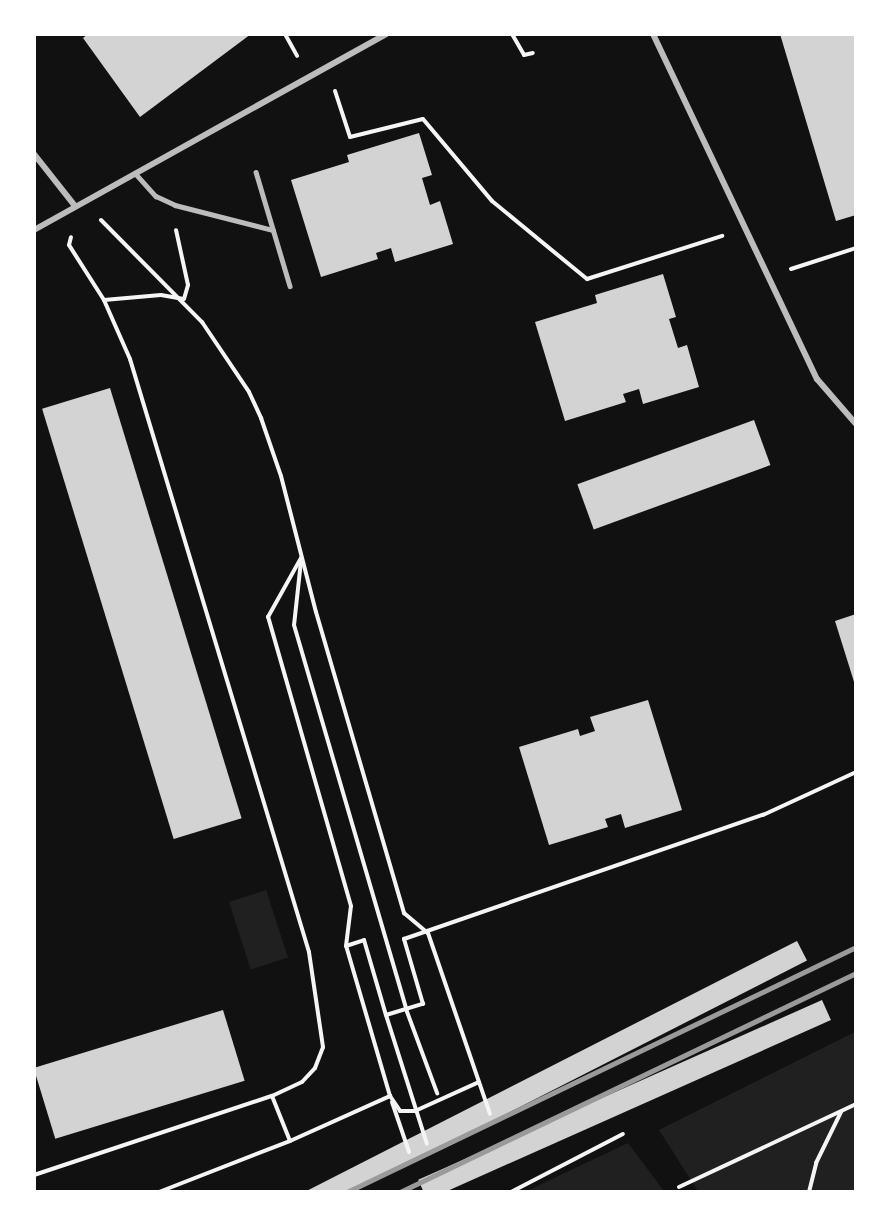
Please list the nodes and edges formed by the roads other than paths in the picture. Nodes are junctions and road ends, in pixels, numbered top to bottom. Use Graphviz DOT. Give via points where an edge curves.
graph roads {
  1 [pos="386,34"];
  2 [pos="653,34"];
  3 [pos="34,154"];
  4 [pos="256,172"];
  5 [pos="135,173"];
  6 [pos="75,206"];
  7 [pos="34,230"];
  8 [pos="273,230"];
  9 [pos="290,286"];
  10 [pos="855,424"];
  1 -- 5 [label="street"];
  2 -- 10 [label="street" via="817,379"];
  3 -- 6 [label="street"];
  4 -- 8 [label="lane"];
  5 -- 6 [label="street"];
  5 -- 8 [label="lane" via="156,196 175,205"];
  6 -- 7 [label="street"];
  8 -- 9 [label="lane"];
}
